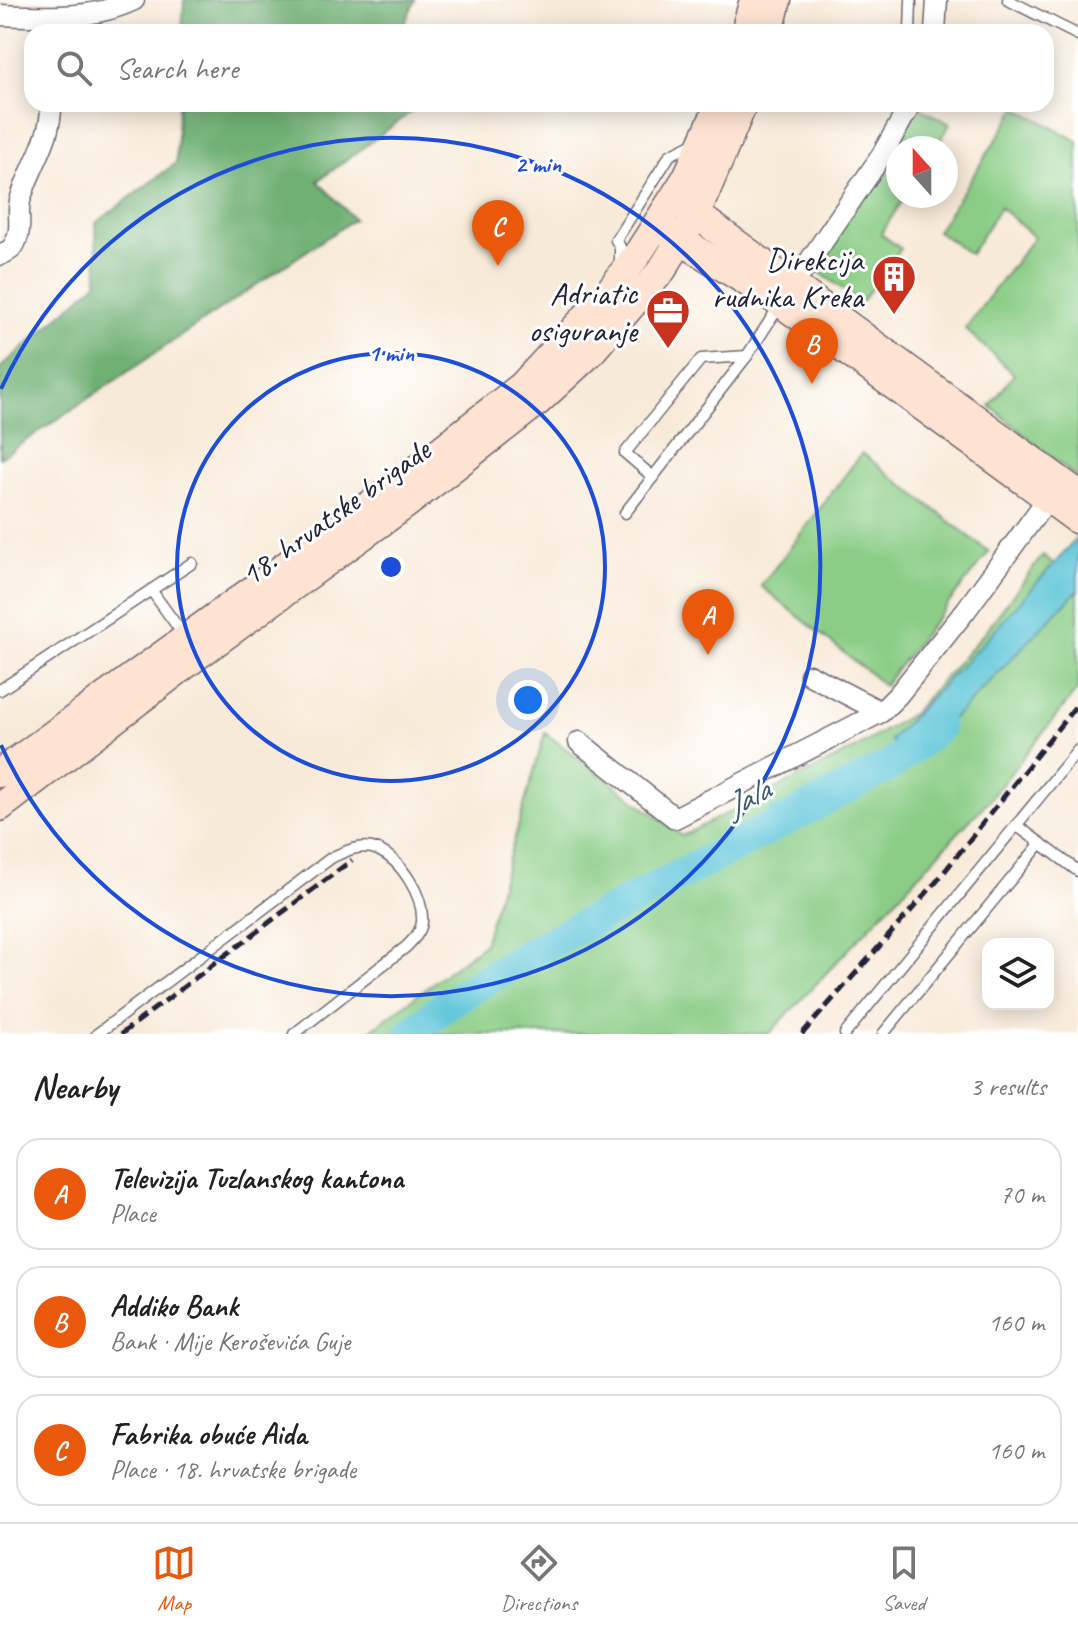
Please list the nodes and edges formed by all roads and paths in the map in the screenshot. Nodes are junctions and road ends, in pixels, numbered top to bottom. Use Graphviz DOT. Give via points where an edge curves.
graph roads {
  1 [pos="134,0"];
  2 [pos="754,0"];
  3 [pos="777,0"];
  4 [pos="911,0"];
  5 [pos="937,0"];
  6 [pos="1008,0"];
  7 [pos="0,15"];
  8 [pos="33,24"];
  9 [pos="747,24"];
  10 [pos="771,24"];
  11 [pos="910,24"];
  12 [pos="936,24"];
  13 [pos="1078,35"];
  14 [pos="52,112"];
  15 [pos="717,112"];
  16 [pos="738,112"];
  17 [pos="906,112"];
  18 [pos="708,136"];
  19 [pos="685,206"];
  20 [pos="669,233"];
  21 [pos="0,255"];
  22 [pos="620,278"];
  23 [pos="787,294"];
  24 [pos="747,356"];
  25 [pos="653,477"];
  26 [pos="1062,491"];
  27 [pos="625,513"];
  28 [pos="1078,520"];
  29 [pos="192,563"];
  30 [pos="151,590"];
  31 [pos="192,646"];
  32 [pos="810,675"];
  33 [pos="0,690"];
  34 [pos="881,712"];
  35 [pos="579,742"];
  36 [pos="1078,750"];
  37 [pos="0,773"];
  38 [pos="0,807"];
  39 [pos="1016,825"];
  40 [pos="1041,843"];
  41 [pos="1078,871"];
  42 [pos="97,1034"];
  43 [pos="294,1034"];
  44 [pos="845,1034"];
  45 [pos="883,1034"];
  1 -- 8 [label="street"];
  2 -- 9 [label="main road"];
  3 -- 10 [label="main road"];
  4 -- 11 [label="lane"];
  5 -- 12 [label="street"];
  6 -- 13 [label="lane"];
  7 -- 8 [label="street"];
  14 -- 21 [label="street" via="20,201 19,235 12,250"];
  15 -- 18 [label="main road"];
  16 -- 19 [label="main road"];
  17 -- 23 [label="street"];
  18 -- 19 [label="main road"];
  18 -- 22 [label="lane" via="670,155 616,240"];
  19 -- 20 [label="main road"];
  19 -- 23 [label="main road"];
  20 -- 22 [label="main road, 18. hrvatske brigade"];
  20 -- 23 [label="main road"];
  20 -- 31 [label="main road, 18. hrvatske brigade" via="662,270 589,354 537,402 405,505"];
  22 -- 31 [label="main road, 18. hrvatske brigade" via="522,386"];
  23 -- 24 [label="lane"];
  23 -- 26 [label="main road"];
  24 -- 25 [label="lane"];
  24 -- 25 [label="lane" via="701,359 625,453"];
  25 -- 27 [label="lane"];
  26 -- 28 [label="main road"];
  26 -- 34 [label="street"];
  29 -- 30 [label="lane"];
  30 -- 31 [label="lane"];
  30 -- 33 [label="lane"];
  31 -- 37 [label="main road, 18. hrvatske brigade"];
  31 -- 38 [label="main road, 18. hrvatske brigade"];
  32 -- 34 [label="street"];
  34 -- 35 [label="street" via="675,818"];
  36 -- 39 [label="lane"];
  39 -- 40 [label="lane"];
  39 -- 44 [label="lane"];
  40 -- 41 [label="lane"];
  40 -- 45 [label="lane"];
  42 -- 43 [label="lane" via="331,858 346,850 377,849 414,888 422,925 406,947"];
}
